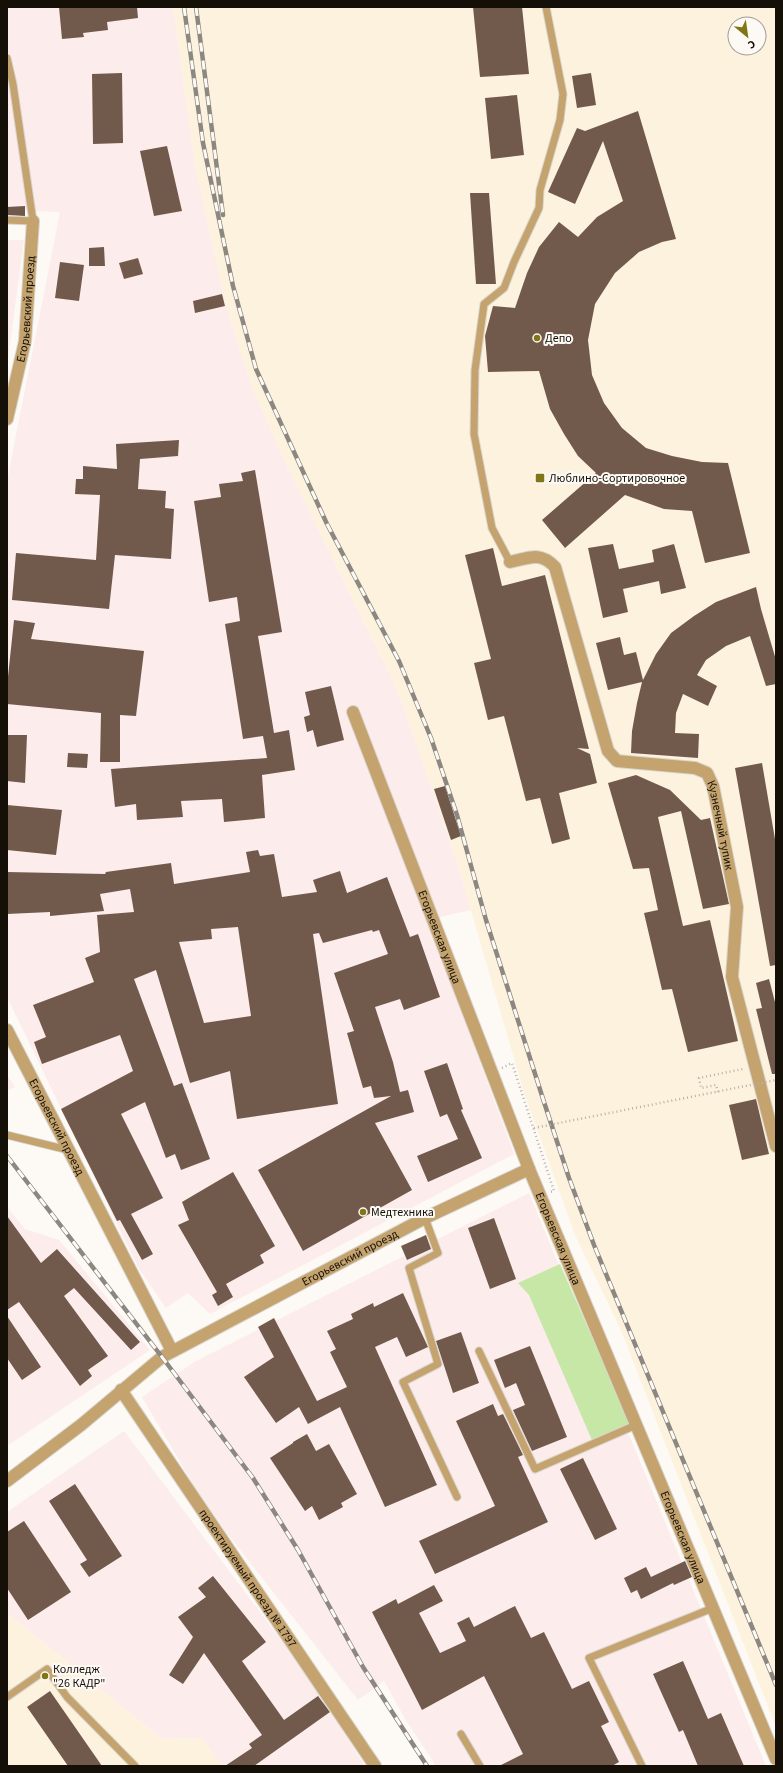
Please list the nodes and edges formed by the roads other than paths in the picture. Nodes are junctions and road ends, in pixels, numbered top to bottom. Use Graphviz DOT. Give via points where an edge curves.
graph roads {
  1 [pos="546,7"];
  2 [pos="7,58"];
  3 [pos="7,220"];
  4 [pos="33,221"];
  5 [pos="7,419"];
  6 [pos="510,562"];
  7 [pos="353,712"];
  8 [pos="7,1030"];
  9 [pos="7,1135"];
  10 [pos="776,1146"];
  11 [pos="68,1150"];
  12 [pos="529,1169"];
  13 [pos="426,1218"];
  14 [pos="172,1351"];
  15 [pos="479,1351"];
  16 [pos="121,1390"];
  17 [pos="636,1425"];
  18 [pos="7,1481"];
  19 [pos="457,1497"];
  20 [pos="713,1608"];
  21 [pos="7,1697"];
  22 [pos="462,1734"];
  23 [pos="776,1759"];
  24 [pos="135,1766"];
  25 [pos="375,1766"];
  26 [pos="480,1766"];
  27 [pos="642,1766"];
  1 -- 6 [label="lane" via="563,94 560,120 540,190 539,208 504,288 484,304 475,370 474,434 492,528"];
  2 -- 4 [label="lane"];
  3 -- 4 [label="lane"];
  4 -- 5 [label="street, Егорьевский проезд" via="25,341"];
  6 -- 10 [label="street, Кузнечный тупик" via="538,556 547,558 555,567 608,751 617,761 695,768 707,773 713,786 737,907 732,977"];
  7 -- 12 [label="street, Егорьевская улица"];
  8 -- 11 [label="street, Егорьевский проезд"];
  9 -- 11 [label="lane"];
  11 -- 14 [label="street, Егорьевский проезд"];
  12 -- 13 [label="street, Егорьевский проезд"];
  12 -- 17 [label="street, Егорьевская улица"];
  13 -- 14 [label="street, Егорьевский проезд"];
  13 -- 19 [label="lane" via="438,1253 409,1268 438,1364 403,1382"];
  14 -- 16 [label="street, Егорьевский проезд"];
  15 -- 17 [label="lane" via="535,1469"];
  16 -- 18 [label="street, Егорьевский проезд" via="81,1425"];
  16 -- 25 [label="street, проектируемый проезд № 1797"];
  17 -- 20 [label="street, Егорьевская улица"];
  20 -- 23 [label="street, Егорьевская улица"];
  20 -- 27 [label="lane" via="589,1658"];
  21 -- 24 [label="lane" via="47,1669 67,1697"];
  22 -- 26 [label="lane"];
}
